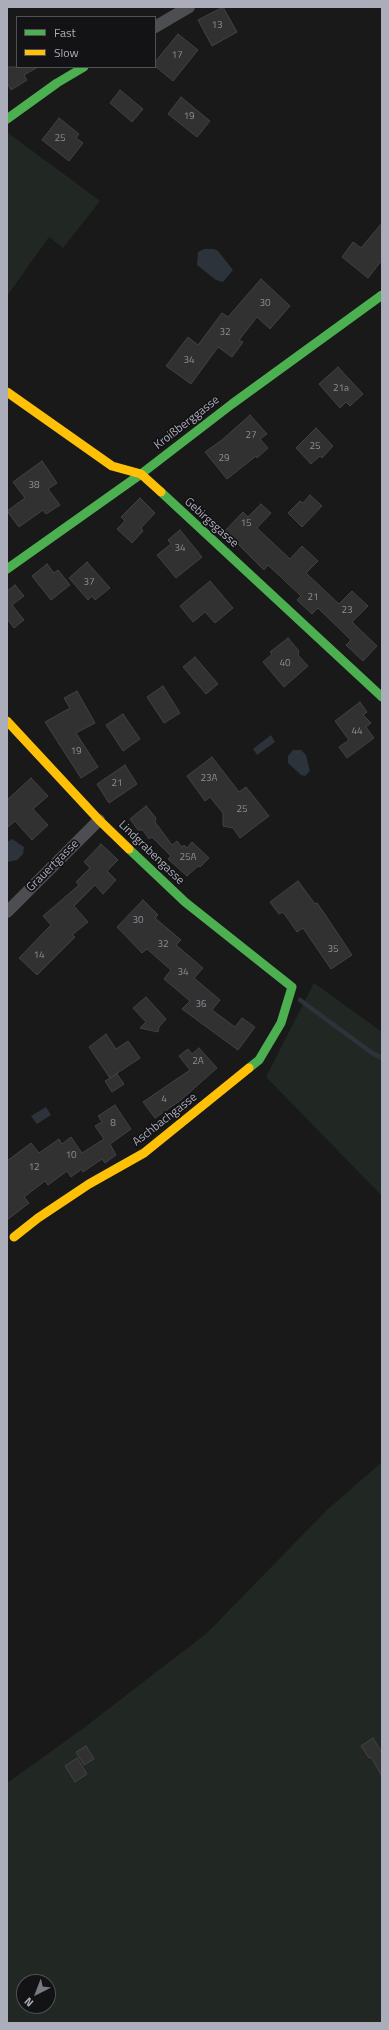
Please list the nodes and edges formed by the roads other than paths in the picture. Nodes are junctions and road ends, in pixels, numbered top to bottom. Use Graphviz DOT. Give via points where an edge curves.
graph roads {
  1 [pos="189,7"];
  2 [pos="156,26"];
  3 [pos="82,68"];
  4 [pos="7,119"];
  5 [pos="382,295"];
  6 [pos="7,392"];
  7 [pos="141,474"];
  8 [pos="7,569"];
  9 [pos="382,696"];
  10 [pos="7,721"];
  11 [pos="99,820"];
  12 [pos="7,912"];
  13 [pos="292,987"];
  14 [pos="14,1237"];
  1 -- 2 [label="street"];
  3 -- 4 [label="street" via="57,82"];
  5 -- 7 [label="street, Kroißberggasse"];
  6 -- 7 [label="street, Gebirgsgasse" via="112,466"];
  7 -- 8 [label="street, Kroißberggasse"];
  7 -- 9 [label="street, Gebirgsgasse"];
  10 -- 11 [label="street, Lindgrabengasse"];
  11 -- 12 [label="street, Grauertgasse"];
  11 -- 13 [label="street, Lindgrabengasse" via="185,902"];
  13 -- 14 [label="street, Aschbachgasse" via="281,1024 259,1060 144,1153 122,1168 89,1184"];
}
